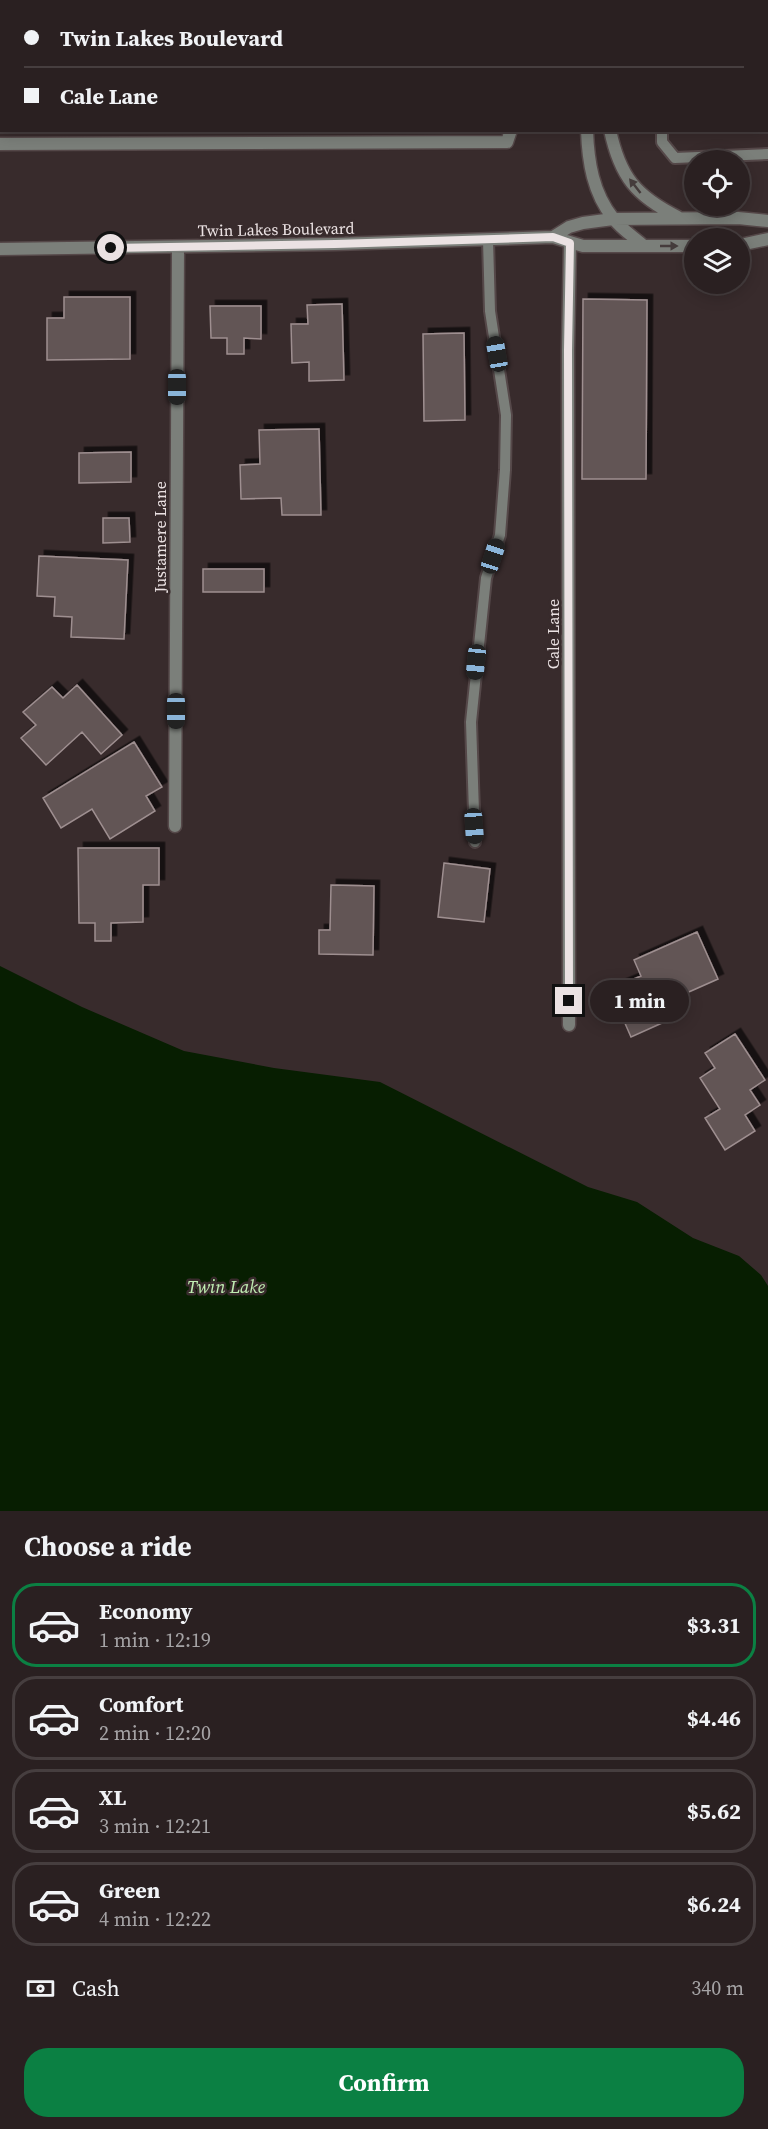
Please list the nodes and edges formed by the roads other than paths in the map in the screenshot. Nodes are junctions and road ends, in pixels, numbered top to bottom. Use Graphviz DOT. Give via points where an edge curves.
graph roads {
  1 [pos="510,132"];
  2 [pos="587,132"];
  3 [pos="611,132"];
  4 [pos="662,132"];
  5 [pos="0,144"];
  6 [pos="768,154"];
  7 [pos="682,218"];
  8 [pos="614,219"];
  9 [pos="768,221"];
  10 [pos="553,237"];
  11 [pos="768,238"];
  12 [pos="488,240"];
  13 [pos="750,242"];
  14 [pos="570,243"];
  15 [pos="644,246"];
  16 [pos="684,246"];
  17 [pos="178,248"];
  18 [pos="0,249"];
  19 [pos="176,826"];
  20 [pos="475,842"];
  21 [pos="569,1025"];
  1 -- 5 [label="street" via="507,142"];
  2 -- 8 [label="street" via="591,173 599,198"];
  7 -- 3 [label="street, one-way" via="636,190 619,162"];
  4 -- 6 [label="lane" via="662,142 675,158"];
  7 -- 8 [label="street, Twin Lakes Boulevard"];
  7 -- 9 [label="street, Twin Lakes Boulevard"];
  8 -- 10 [label="street, Twin Lakes Boulevard" via="569,227"];
  8 -- 15 [label="street"];
  10 -- 12 [label="street, Twin Lakes Boulevard"];
  10 -- 14 [label="street, Twin Lakes Boulevard"];
  11 -- 13 [label="street"];
  12 -- 17 [label="street, Twin Lakes Boulevard"];
  12 -- 20 [label="lane" via="490,311 506,415 500,535 486,578 471,722"];
  14 -- 15 [label="street, Twin Lakes Boulevard"];
  14 -- 21 [label="street, Cale Lane"];
  15 -- 16 [label="street, Twin Lakes Boulevard, one-way"];
  17 -- 18 [label="street, Twin Lakes Boulevard"];
  17 -- 19 [label="street, Justamere Lane"];
}
